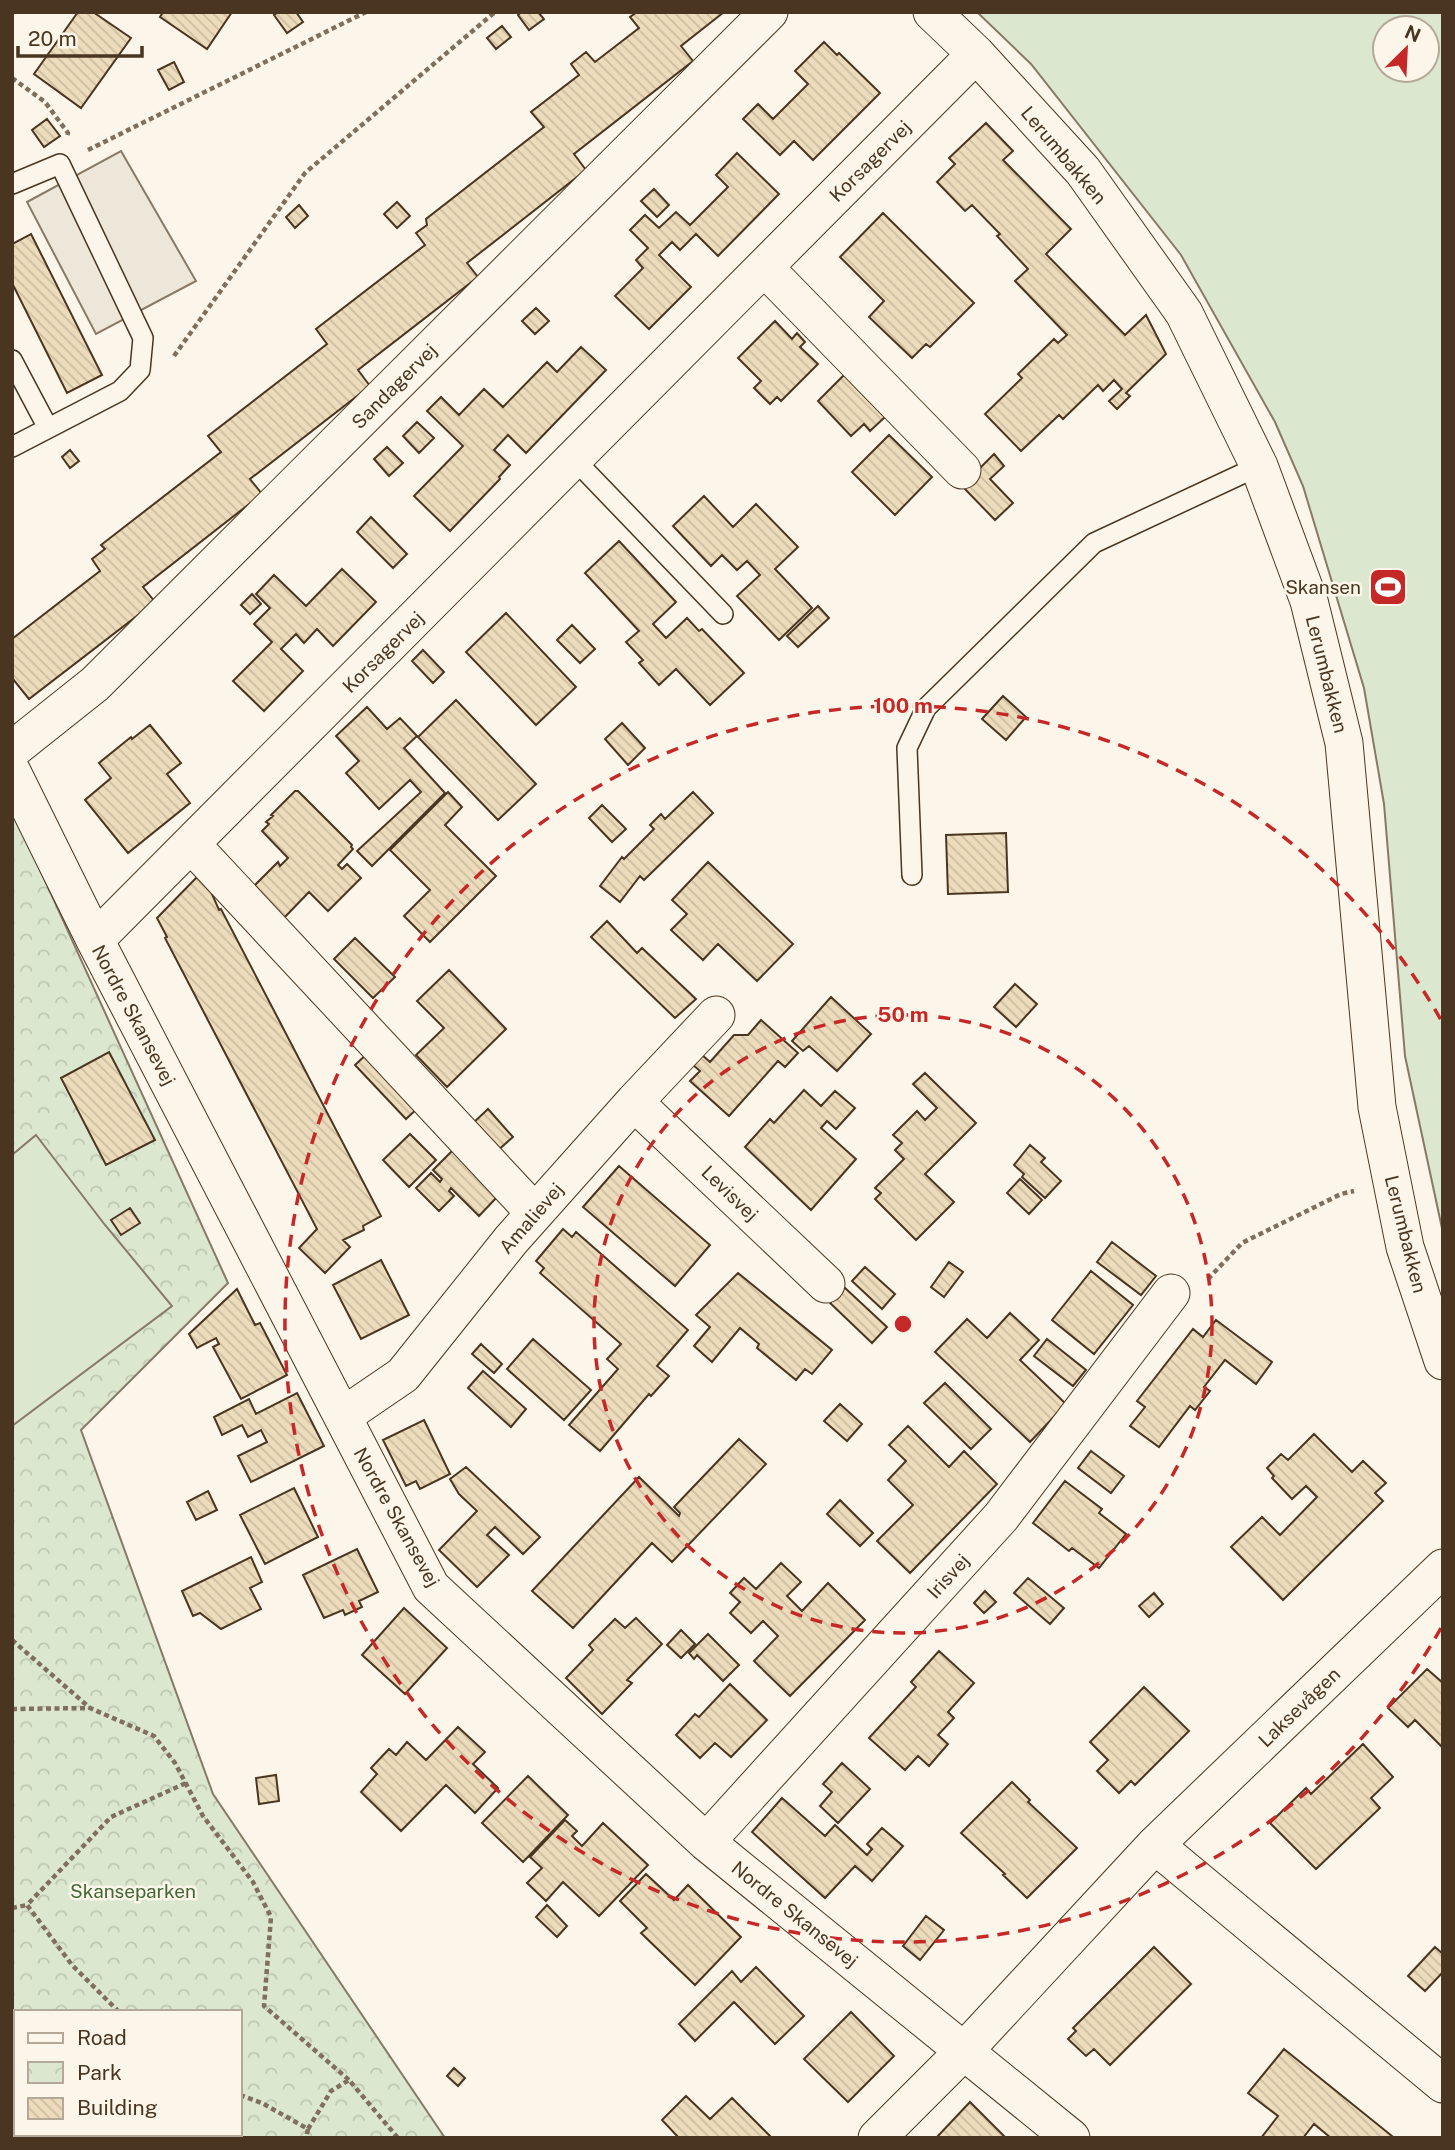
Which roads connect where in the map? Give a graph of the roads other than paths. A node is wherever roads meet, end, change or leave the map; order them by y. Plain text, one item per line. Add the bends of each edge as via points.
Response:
1 (769, 12) edge
2 (932, 12) edge
3 (976, 54) junction
4 (12, 184) edge
5 (765, 268) junction
6 (12, 360) edge
7 (48, 428) junction
8 (12, 447) edge
9 (575, 460) junction
10 (1259, 466) junction
11 (962, 470) dead end
12 (723, 614) dead end
13 (12, 750) edge
14 (12, 772) edge
15 (191, 844) junction
16 (912, 875) dead end
17 (95, 940) junction
18 (716, 1015) dead end
19 (634, 1102) junction
20 (535, 1213) junction
21 (826, 1284) dead end
22 (1171, 1293) road end
23 (1443, 1361) edge
24 (343, 1416) junction
25 (1443, 1568) edge
26 (706, 1842) junction
27 (1155, 1845) junction
28 (964, 2051) junction
29 (1443, 2084) edge
30 (877, 2138) edge
31 (1071, 2138) edge

1 - 13 street, Sandagervej via 95,684
2 - 3 street, Lerumbakken
3 - 5 street, Korsagervej
3 - 10 street, Lerumbakken via 1083,171 1184,313
4 - 7 lane via 60,164 143,338 140,370 120,391
5 - 9 street, Korsagervej
5 - 11 street
6 - 7 lane
7 - 8 lane
9 - 12 lane
9 - 15 street, Korsagervej
10 - 16 lane via 1094,543 926,708 907,748
10 - 23 street, Lerumbakken via 1309,601 1344,743 1377,1107 1405,1247
14 - 17 street, Nordre Skansevej
15 - 17 street, Korsagervej
15 - 20 street
17 - 24 street, Nordre Skansevej
18 - 19 street, Amalievej
19 - 20 street, Amalievej
19 - 21 street, Levisvej
20 - 24 street, Amalievej via 403,1375
22 - 26 street, Irisvej via 1001,1517
24 - 26 street, Nordre Skansevej via 431,1587
25 - 27 street, Laksevågen
26 - 28 street, Nordre Skansevej
27 - 28 street, Laksevågen
27 - 29 street
28 - 30 street, Laksevågen
28 - 31 street, Nordre Skansevej

